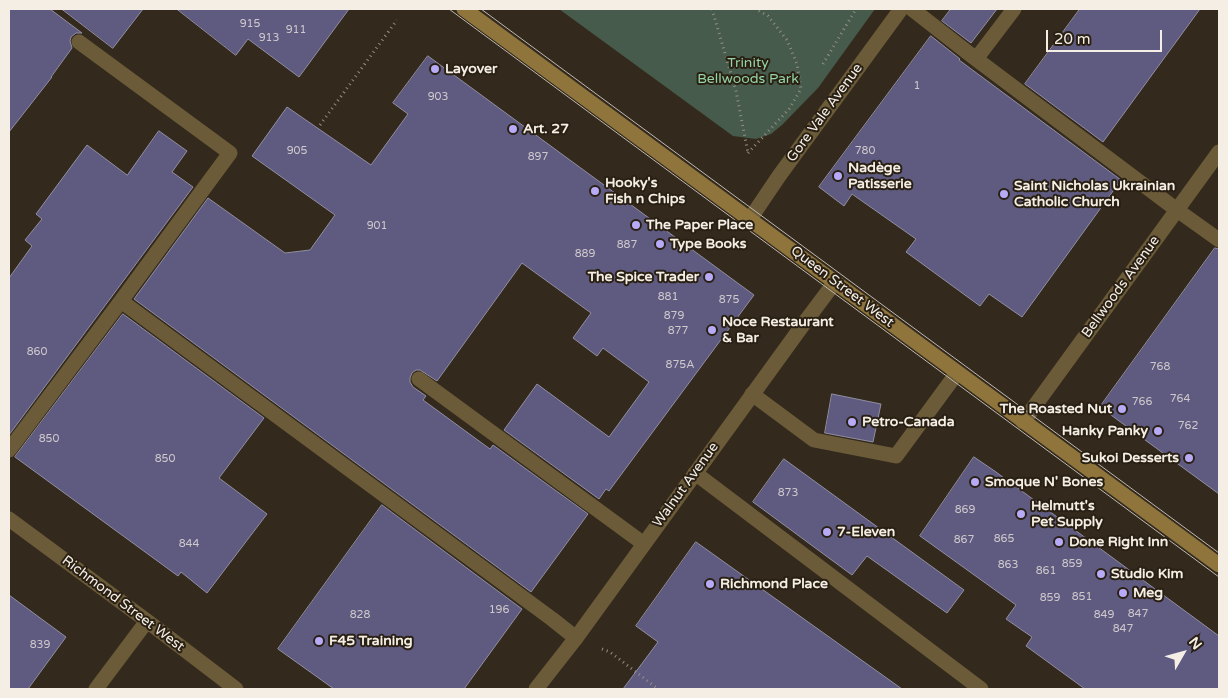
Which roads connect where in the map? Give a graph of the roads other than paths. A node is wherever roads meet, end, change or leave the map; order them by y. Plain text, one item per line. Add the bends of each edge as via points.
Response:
1 (464, 9) edge
2 (901, 9) edge
3 (912, 9) edge
4 (1014, 9) edge
5 (80, 42) dead end
6 (976, 59) junction
7 (1219, 152) edge
8 (1177, 210) junction
9 (750, 219) junction
10 (1219, 240) edge
11 (835, 282) junction
12 (121, 301) junction
13 (957, 373) junction
14 (419, 379) dead end
15 (752, 394) junction
16 (1023, 422) junction
17 (9, 450) edge
18 (695, 473) junction
19 (9, 519) edge
20 (644, 544) junction
21 (1219, 565) edge
22 (147, 621) junction
23 (576, 638) junction
24 (96, 689) edge
25 (236, 689) edge
26 (536, 689) edge
27 (981, 689) edge

1 - 9 main road, Queen Street West
2 - 9 street, Gore Vale Avenue
3 - 6 street
4 - 6 street
5 - 12 street via 230,153
6 - 8 street
7 - 8 street, Bellwoods Avenue
8 - 10 street
8 - 16 street, Bellwoods Avenue
9 - 11 main road, Queen Street West
11 - 13 main road, Queen Street West
11 - 15 street, Walnut Avenue
12 - 17 street
12 - 23 street
13 - 15 street via 896,456 814,440
13 - 16 main road, Queen Street West
14 - 20 street
15 - 18 street, Walnut Avenue
16 - 21 main road, Queen Street West
18 - 20 street, Walnut Avenue
18 - 27 street
19 - 22 street, Richmond Street West
20 - 23 street, Walnut Avenue
22 - 24 street
22 - 25 street, Richmond Street West
23 - 26 street, Walnut Avenue

